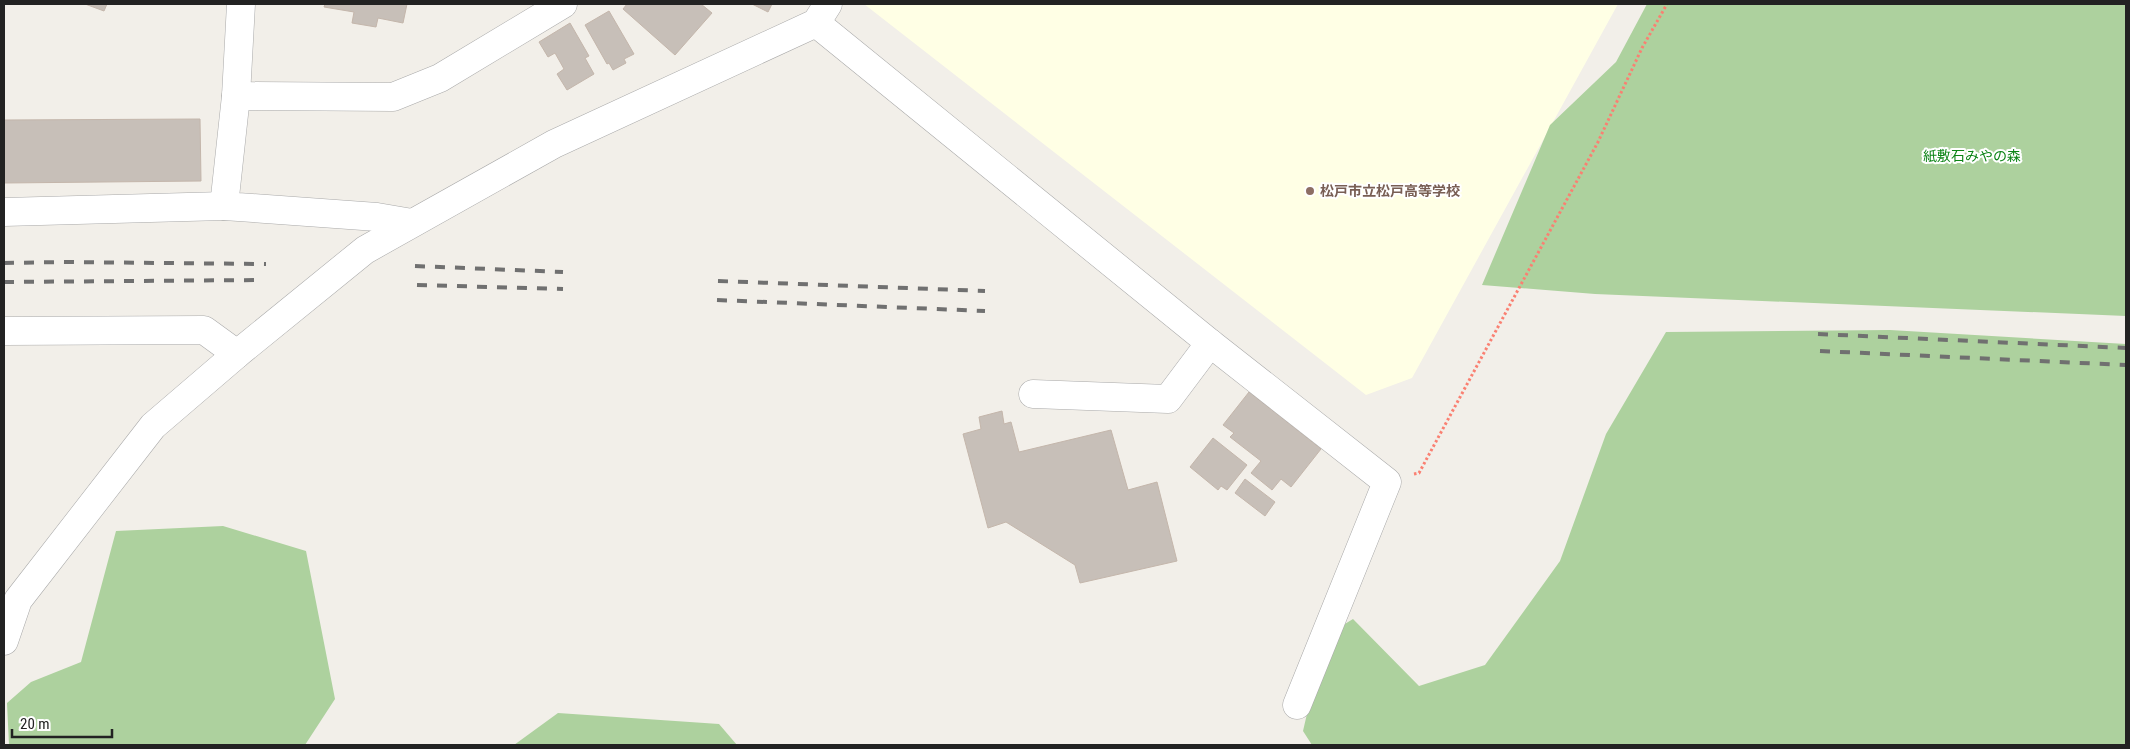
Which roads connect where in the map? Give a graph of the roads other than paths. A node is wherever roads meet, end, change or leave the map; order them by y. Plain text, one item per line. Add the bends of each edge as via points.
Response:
1 (242, 4) edge
2 (563, 4) edge
3 (822, 14) edge
4 (236, 96) junction
5 (224, 206) junction
6 (4, 212) edge
7 (412, 223) junction
8 (4, 330) edge
9 (1210, 343) junction
10 (237, 354) junction
11 (1033, 394) dead end
12 (11, 596) edge
13 (4, 641) edge
14 (1297, 705) dead end

1 - 4 street
2 - 4 street via 440,78 393,97
3 - 7 street via 554,144
3 - 9 street
4 - 5 street
5 - 6 street
5 - 7 street via 377,217
7 - 10 street via 365,250
8 - 10 street via 204,330
9 - 11 street via 1168,399
9 - 14 street via 1387,482
10 - 12 street via 153,426
12 - 13 street

